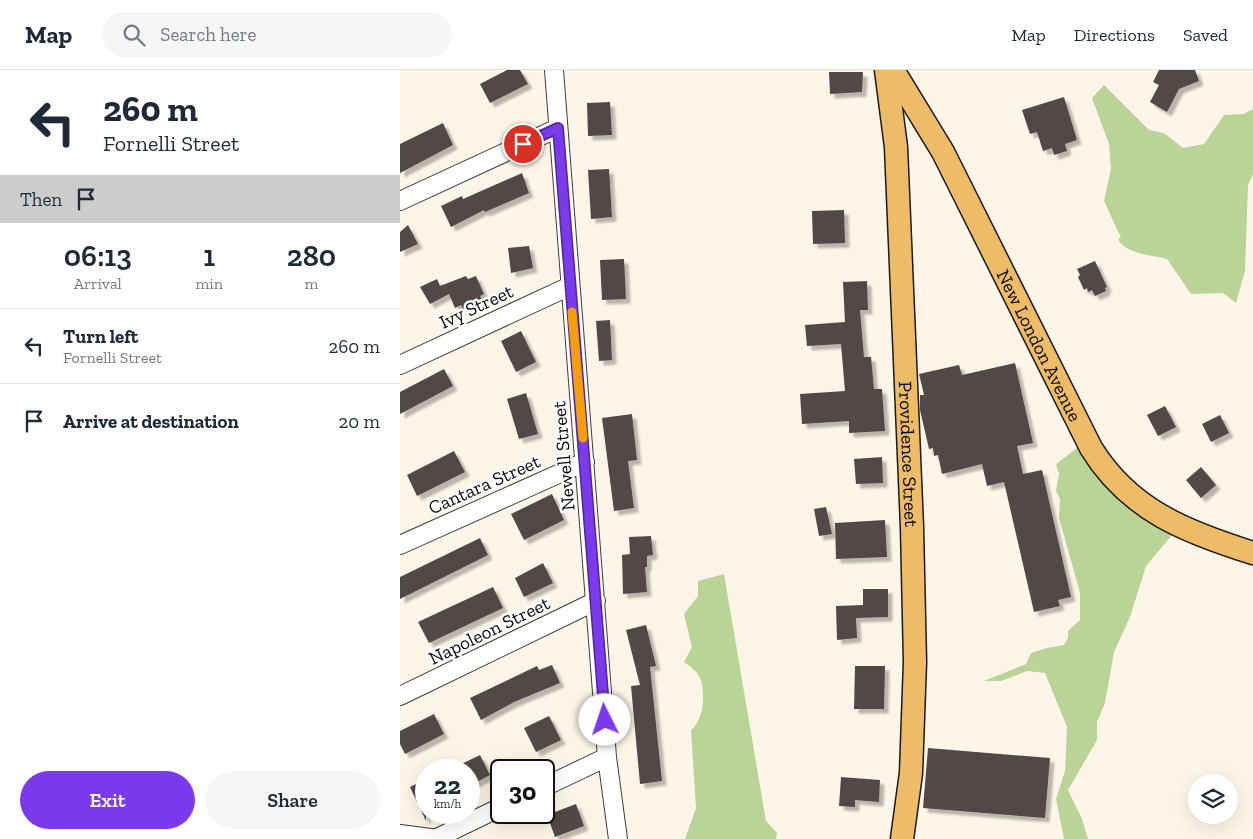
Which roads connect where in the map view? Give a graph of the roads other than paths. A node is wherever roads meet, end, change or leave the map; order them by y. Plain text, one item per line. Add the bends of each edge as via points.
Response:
1 (554, 70) edge
2 (886, 70) edge
3 (892, 70) edge
4 (558, 128) junction
5 (400, 201) edge
6 (570, 286) junction
7 (400, 365) edge
8 (585, 462) junction
9 (400, 545) edge
10 (1253, 553) edge
11 (596, 601) junction
12 (400, 696) edge
13 (607, 757) junction
14 (555, 782) edge
15 (490, 812) edge
16 (400, 834) edge
17 (437, 838) edge
18 (618, 839) edge
19 (902, 839) edge

1 - 4 street, Newell Street
2 - 19 main road, Providence Street via 896,147 912,546 913,700 910,773
3 - 10 main road, New London Avenue via 943,152 1105,471 1122,489 1171,522 1210,540
4 - 5 street
4 - 6 street, Newell Street
6 - 7 street, Ivy Street
6 - 8 street, Newell Street
8 - 9 street, Cantara Street
8 - 11 street, Newell Street
11 - 12 street, Napoleon Street
11 - 13 street, Newell Street
13 - 14 street
13 - 18 street, Newell Street
15 - 17 street
16 - 17 street

